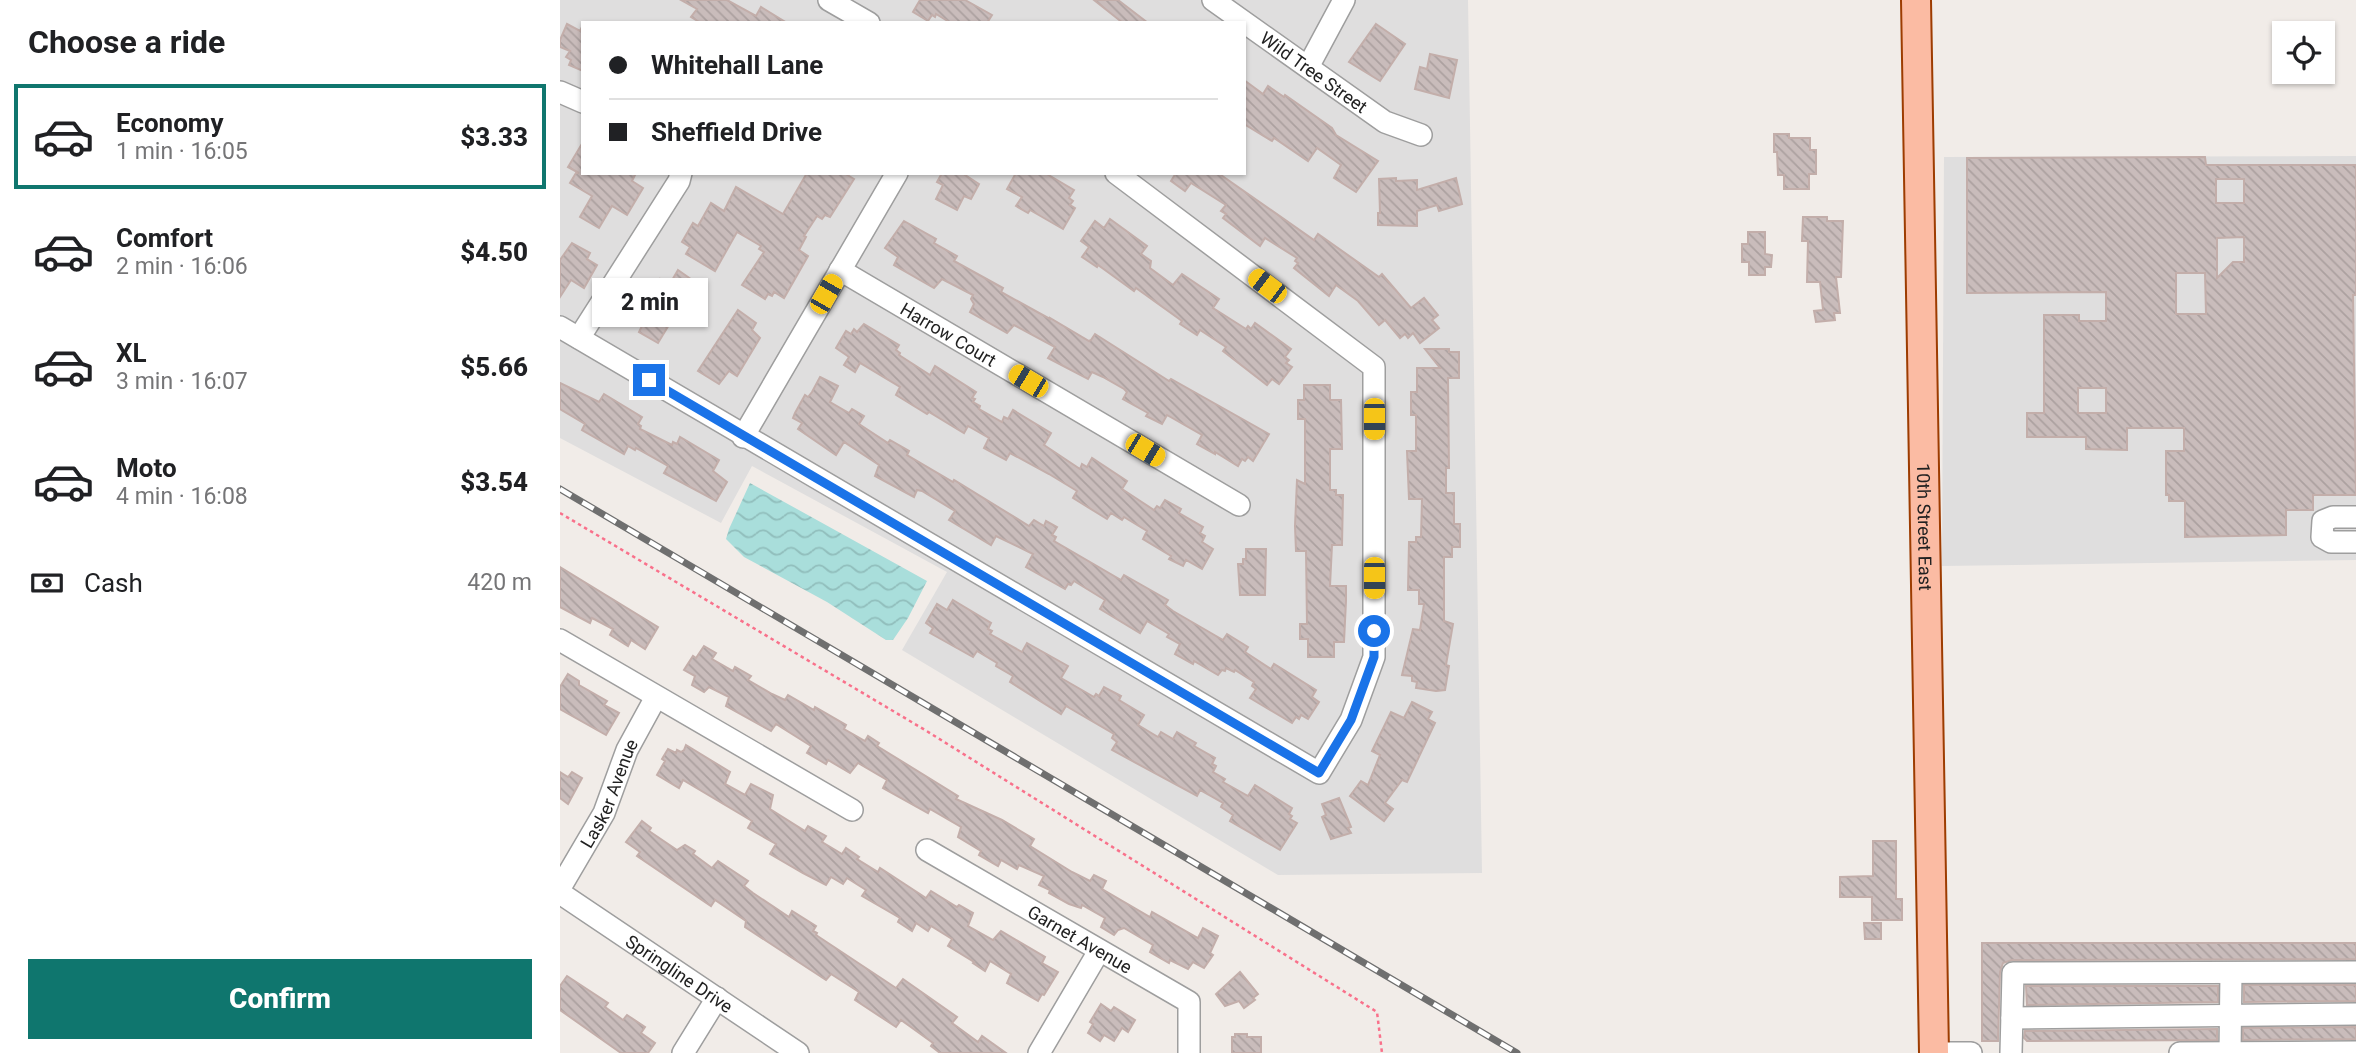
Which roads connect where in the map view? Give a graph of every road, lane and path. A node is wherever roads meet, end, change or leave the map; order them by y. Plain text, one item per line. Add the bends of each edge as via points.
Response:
1 (829, 0) edge
2 (1213, 0) edge
3 (1344, 0) edge
4 (1916, 0) edge
5 (866, 21) edge
6 (1242, 21) edge
7 (1246, 24) edge
8 (1307, 67) junction
9 (560, 92) edge
10 (581, 101) edge
11 (1421, 135) dead end
12 (680, 175) edge
13 (896, 175) edge
14 (1119, 175) edge
15 (840, 270) junction
16 (560, 327) edge
17 (579, 338) junction
18 (743, 437) junction
19 (1239, 505) dead end
20 (560, 513) edge
21 (2356, 517) edge
22 (2356, 542) edge
23 (560, 640) edge
24 (656, 697) junction
25 (852, 810) dead end
26 (927, 850) dead end
27 (560, 891) edge
28 (1099, 951) junction
29 (2356, 972) edge
30 (2231, 973) junction
31 (717, 998) junction
32 (2356, 1014) edge
33 (2231, 1016) junction
34 (2012, 1018) junction
35 (2356, 1052) edge
36 (683, 1053) edge
37 (798, 1053) edge
38 (1039, 1053) edge
39 (1189, 1053) edge
40 (1382, 1053) edge
41 (1934, 1053) edge
42 (1971, 1053) edge
43 (2011, 1053) edge
44 (2180, 1053) edge
45 (2230, 1053) edge

1 - 5 street
2 - 6 street, Wild Tree Street
3 - 8 street
4 - 41 main road, 10th Street East
7 - 8 street, Wild Tree Street
8 - 11 street, Wild Tree Street via 1385,122
9 - 10 street
12 - 17 street
13 - 15 street
14 - 18 street via 1374,367 1374,657 1351,720 1319,773
15 - 18 street
15 - 19 street, Harrow Court
16 - 17 street
17 - 18 street
20 - 40 path via 925,730 1377,1012
21 - 22 street via 2323,521 2322,537 2330,542
23 - 24 street
24 - 25 street
24 - 27 street, Lasker Avenue via 627,750 604,813
26 - 28 street, Garnet Avenue
27 - 31 street, Springline Drive
28 - 38 street
28 - 39 street, Garnet Avenue via 1189,1002
29 - 30 street
30 - 33 street
30 - 34 street via 2013,973
31 - 36 street
31 - 37 street, Springline Drive
32 - 33 street
33 - 34 street
33 - 45 street
34 - 43 street
35 - 45 street
41 - 42 street
44 - 45 street

